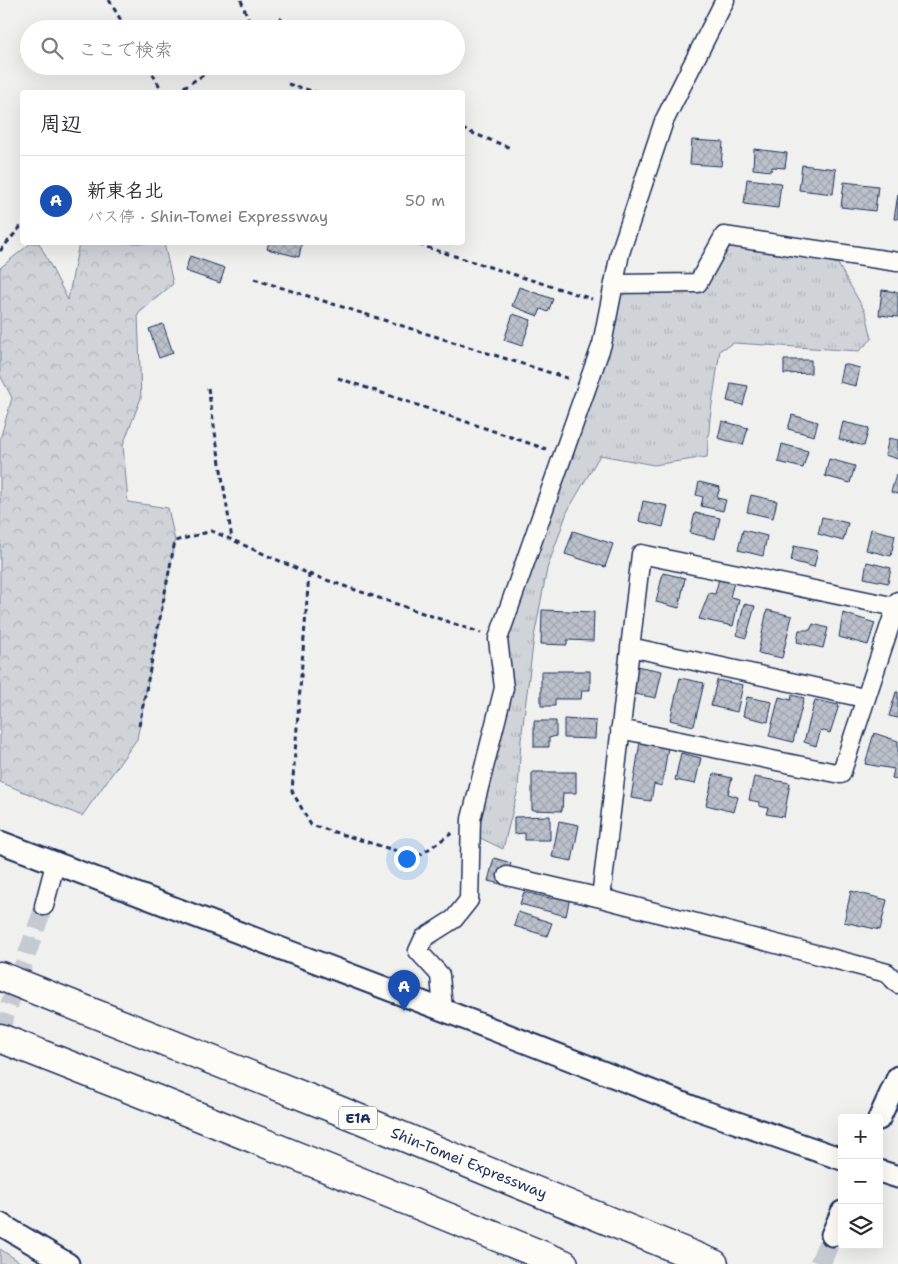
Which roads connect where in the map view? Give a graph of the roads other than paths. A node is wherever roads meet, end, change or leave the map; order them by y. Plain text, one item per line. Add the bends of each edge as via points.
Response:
1 (726, 0) edge
2 (898, 262) edge
3 (614, 284) junction
4 (897, 604) edge
5 (630, 647) junction
6 (864, 698) junction
7 (620, 729) junction
8 (0, 842) edge
9 (55, 864) junction
10 (506, 876) dead end
11 (601, 898) junction
12 (44, 906) tunnel mouth
13 (0, 976) edge
14 (898, 984) edge
15 (443, 1010) junction
16 (0, 1038) edge
17 (898, 1078) edge
18 (881, 1114) edge
19 (838, 1158) edge
20 (883, 1172) edge
21 (898, 1177) edge
22 (838, 1221) edge
23 (0, 1224) edge
24 (832, 1235) tunnel mouth
25 (68, 1264) edge
26 (564, 1264) edge
27 (714, 1264) edge

1 - 3 street via 664,121 620,253
2 - 3 street via 724,236 698,282
3 - 15 street via 602,344 498,639 504,688 470,819 468,900 454,919 424,938 418,951 440,974
4 - 5 street via 640,554
4 - 6 street
5 - 6 street
5 - 7 street
6 - 7 street via 840,774
7 - 11 street
8 - 9 street
9 - 12 street
9 - 15 street
10 - 11 street
11 - 14 street via 887,974
13 - 27 highway, Shin-Tomei Expressway / E1A
15 - 19 street via 700,1110
16 - 26 highway
17 - 18 street
20 - 21 street
22 - 24 street
23 - 25 street

